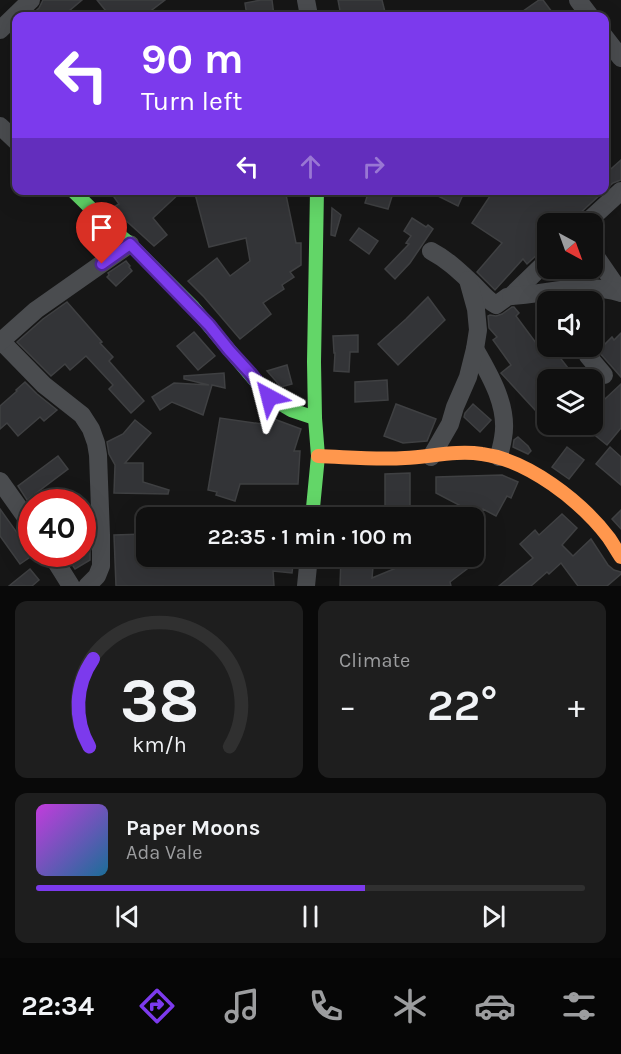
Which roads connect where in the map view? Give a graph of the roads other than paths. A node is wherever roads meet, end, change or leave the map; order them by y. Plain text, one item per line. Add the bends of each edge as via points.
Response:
1 (31, 0) edge
2 (19, 12) edge
3 (12, 18) edge
4 (0, 30) edge
5 (609, 42) edge
6 (621, 58) edge
7 (0, 126) edge
8 (12, 137) edge
9 (621, 191) edge
10 (82, 195) edge
11 (317, 195) edge
12 (597, 213) edge
13 (130, 244) junction
14 (431, 251) dead end
15 (603, 267) edge
16 (537, 271) edge
17 (582, 279) edge
18 (468, 280) junction
19 (584, 288) junction
20 (586, 291) edge
21 (621, 293) edge
22 (511, 296) junction
23 (1, 341) edge
24 (475, 349) junction
25 (589, 357) edge
26 (604, 375) dead end
27 (315, 418) junction
28 (318, 456) junction
29 (431, 457) junction
30 (499, 457) junction
31 (2, 488) edge
32 (313, 507) edge
33 (18, 508) edge
34 (621, 557) edge
35 (59, 567) edge
36 (308, 567) edge
37 (71, 586) edge
38 (87, 586) edge
39 (306, 586) edge

1 - 2 street
3 - 4 street
5 - 6 street
7 - 8 street
9 - 12 street
10 - 13 street
11 - 27 street
13 - 23 street via 36,310
13 - 27 street via 209,325 269,397 291,411
14 - 18 street
15 - 21 street
16 - 22 street
17 - 19 street
18 - 22 street via 496,305
18 - 24 street via 476,309
19 - 20 street
19 - 21 street
19 - 22 street
23 - 38 street via 44,385 82,415 96,443 101,566
24 - 29 street via 450,424
24 - 30 street via 501,404 504,437
25 - 26 street
27 - 28 street
28 - 29 street
28 - 32 street
29 - 30 street via 466,453
30 - 34 street via 526,469 573,501 609,537
31 - 33 street
35 - 37 street
36 - 39 street

